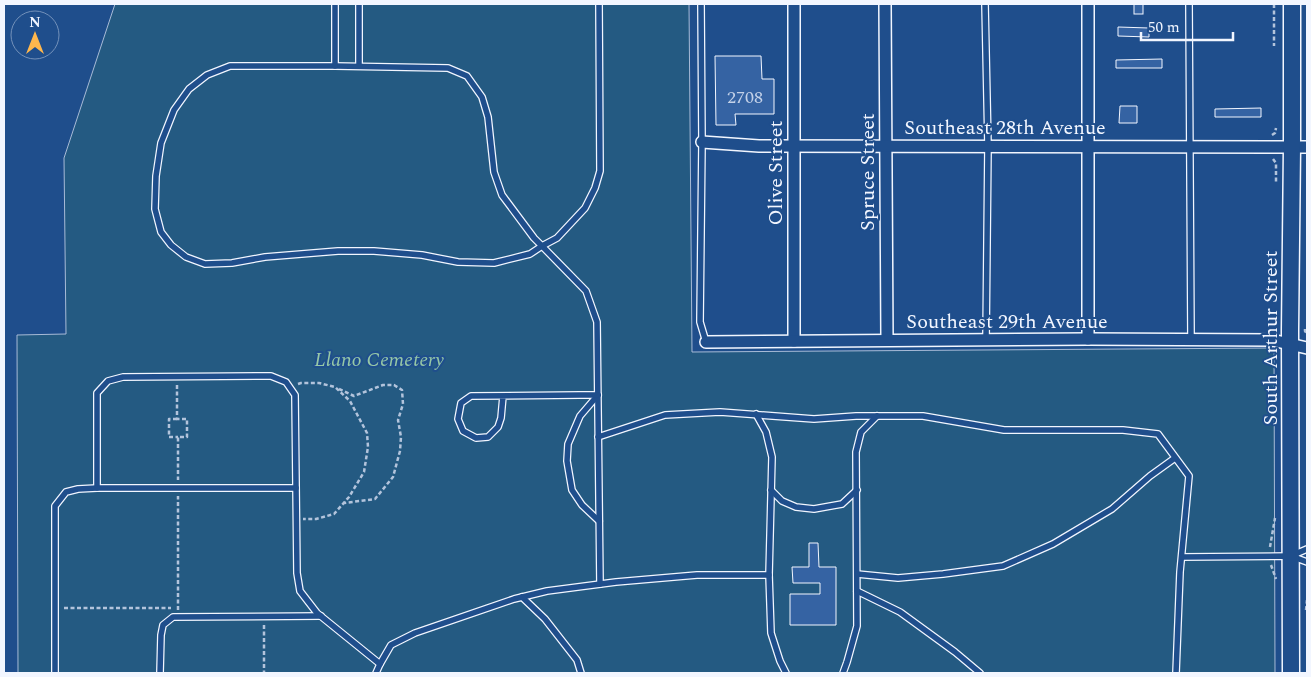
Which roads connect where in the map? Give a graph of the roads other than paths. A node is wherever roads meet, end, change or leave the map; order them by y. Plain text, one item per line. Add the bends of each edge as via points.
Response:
1 (335, 4) edge
2 (359, 4) edge
3 (599, 4) edge
4 (701, 4) edge
5 (794, 4) edge
6 (885, 4) edge
7 (986, 4) edge
8 (1088, 4) edge
9 (1189, 4) edge
10 (1292, 4) edge
11 (335, 66) junction
12 (359, 66) junction
13 (702, 142) junction
14 (794, 146) junction
15 (885, 146) junction
16 (988, 146) junction
17 (1088, 146) junction
18 (1190, 147) junction
19 (1300, 147) edge
20 (542, 246) junction
21 (1088, 339) junction
22 (1191, 339) junction
23 (887, 340) junction
24 (986, 340) junction
25 (794, 341) junction
26 (706, 342) joint
27 (1290, 344) junction
28 (1307, 348) edge
29 (598, 395) junction
30 (503, 396) junction
31 (756, 414) junction
32 (877, 416) junction
33 (598, 437) junction
34 (1175, 458) junction
35 (98, 488) junction
36 (296, 488) junction
37 (771, 490) junction
38 (856, 490) junction
39 (599, 521) junction
40 (1307, 548) edge
41 (1182, 556) junction
42 (1291, 556) junction
43 (1307, 562) edge
44 (857, 574) junction
45 (769, 575) junction
46 (600, 584) junction
47 (857, 591) junction
48 (522, 598) junction
49 (321, 616) junction
50 (380, 664) junction
51 (55, 673) edge
52 (160, 673) edge
53 (376, 673) edge
54 (582, 673) edge
55 (786, 673) edge
56 (843, 673) edge
57 (980, 673) edge
58 (1176, 673) edge
59 (1291, 673) edge

1 - 11 lane
2 - 12 lane
3 - 20 lane via 600,172 585,208 557,238
4 - 13 lane
5 - 14 street, Olive Street
6 - 15 street, Spruce Street
7 - 16 lane
8 - 17 street
9 - 18 lane
10 - 19 main road, South Arthur Street
11 - 12 lane
11 - 20 lane via 230,66 207,75 189,89 174,110 161,143 156,176 155,209 161,232 171,245 205,264 338,251 374,251 458,262 494,263 530,254
12 - 20 lane via 448,68 467,76 482,97 488,117 494,172 502,196
13 - 14 street, Southeast 28th Avenue
13 - 26 lane via 700,322
14 - 15 street, Southeast 28th Avenue
14 - 25 street, Olive Street
15 - 16 street, Southeast 28th Avenue
15 - 23 street, Spruce Street
16 - 17 street, Southeast 28th Avenue
16 - 24 lane
17 - 18 street, Southeast 28th Avenue
17 - 21 street
18 - 19 street, Southeast 28th Avenue
18 - 22 lane
19 - 27 main road, South Arthur Street
20 - 29 lane via 586,291 597,322
21 - 22 street, Southeast 29th Avenue
21 - 24 street, Southeast 29th Avenue
22 - 27 street, Southeast 29th Avenue via 1272,340
23 - 24 street, Southeast 29th Avenue
23 - 25 street, Southeast 29th Avenue
25 - 26 street, Southeast 29th Avenue
27 - 28 street, Southeast 29th Avenue
27 - 42 main road, South Arthur Street
29 - 30 lane
29 - 33 lane
29 - 39 lane via 580,416 568,444 567,461 572,490
30 - 30 lane via 471,396 461,403 458,419 463,431 476,438 488,437 498,428
31 - 32 lane via 814,419
31 - 33 lane via 665,414
31 - 37 lane via 766,432 772,457
32 - 34 lane via 923,416 1004,430 1123,430 1158,434
32 - 38 lane via 861,432 856,452
33 - 39 lane
34 - 41 lane via 1189,476
34 - 44 lane via 1112,509 1053,544 1003,566 898,578
35 - 36 lane
35 - 36 lane via 97,393 108,381 123,377 271,376 286,382 295,395
35 - 51 lane via 66,492 55,506
36 - 49 lane via 300,591
37 - 38 lane via 782,501 814,509 842,504
37 - 45 lane
38 - 44 lane
39 - 46 lane
40 - 42 lane
41 - 42 lane
41 - 58 lane
42 - 43 lane
42 - 59 main road, South Arthur Street
44 - 47 lane
45 - 46 lane via 697,575
45 - 55 lane via 771,633
46 - 48 lane
47 - 56 lane via 857,626
47 - 57 lane via 900,612
48 - 50 lane via 415,633 391,645
48 - 54 lane via 545,619 577,660
49 - 50 lane
49 - 52 lane via 173,616 163,625
50 - 53 lane

